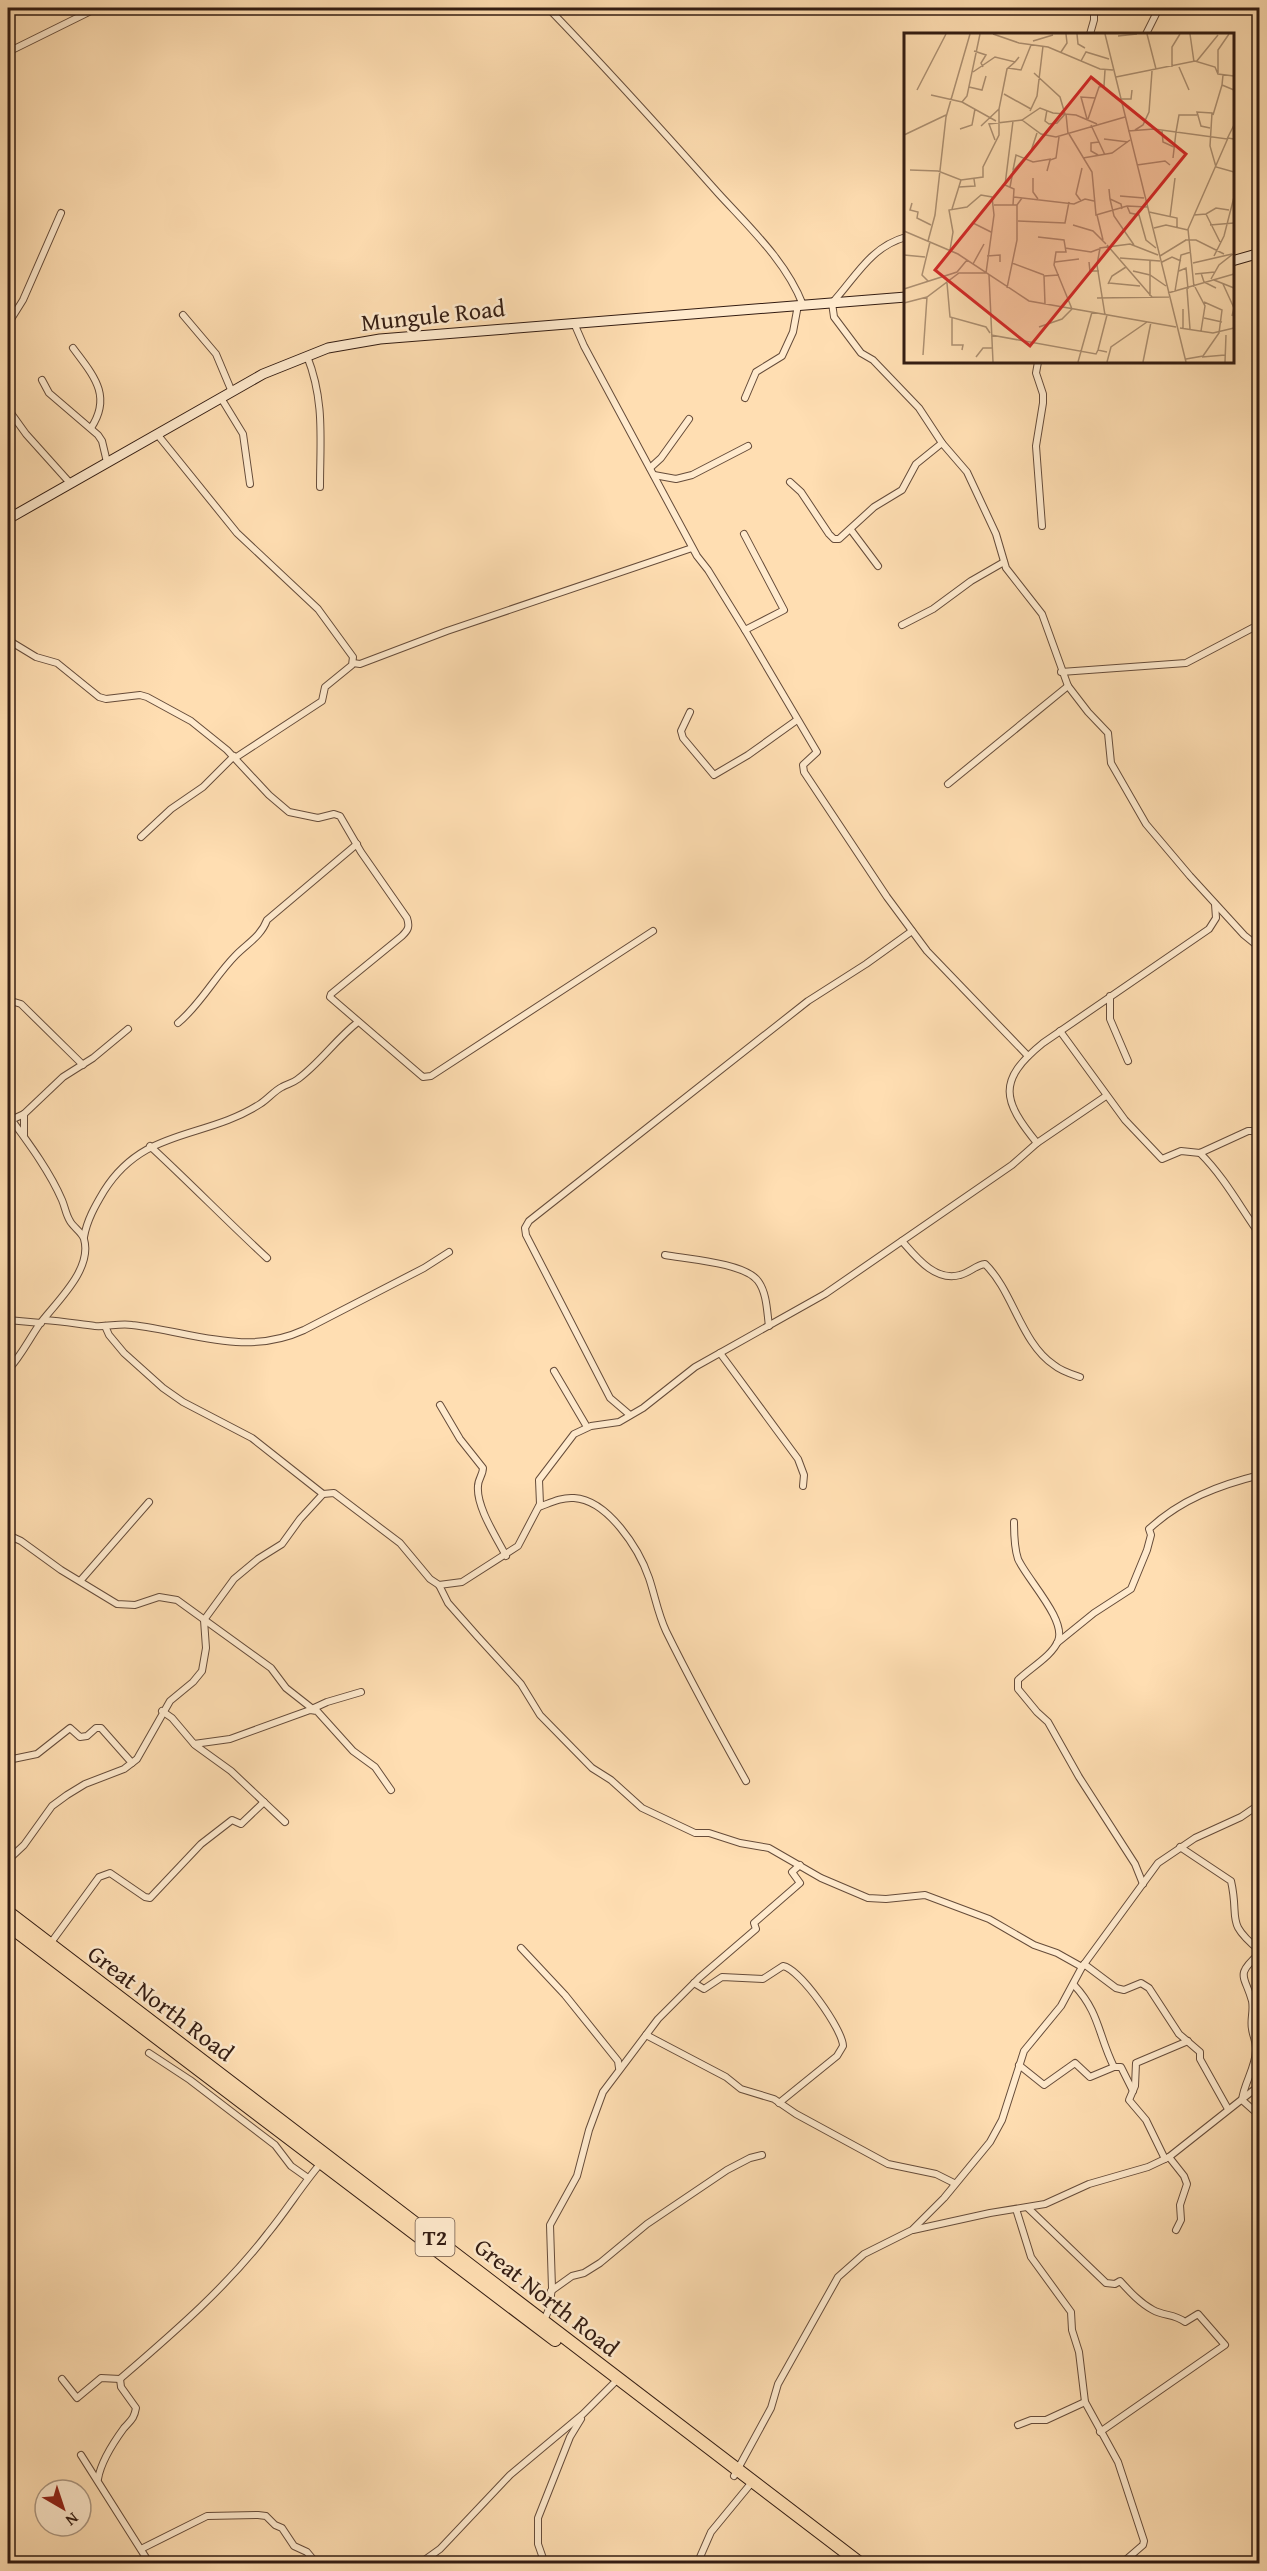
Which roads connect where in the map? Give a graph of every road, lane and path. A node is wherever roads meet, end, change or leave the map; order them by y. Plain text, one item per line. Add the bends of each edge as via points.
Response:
1 (97, 8) edge
2 (548, 8) edge
3 (1094, 8) edge
4 (1159, 8) edge
5 (1090, 33) edge
6 (1146, 33) edge
7 (8, 51) edge
8 (61, 213) dead end
9 (904, 238) edge
10 (1260, 253) edge
11 (1234, 261) edge
12 (904, 297) edge
13 (832, 303) junction
14 (801, 305) junction
15 (183, 315) dead end
16 (574, 322) junction
17 (8, 324) edge
18 (73, 348) dead end
19 (307, 356) junction
20 (1038, 363) edge
21 (42, 380) dead end
22 (232, 392) junction
23 (221, 398) junction
24 (745, 398) dead end
25 (8, 409) edge
26 (689, 419) dead end
27 (91, 428) junction
28 (157, 434) junction
29 (942, 443) junction
30 (748, 446) dead end
31 (107, 462) junction
32 (650, 468) junction
33 (654, 475) junction
34 (790, 482) dead end
35 (70, 483) junction
36 (250, 484) dead end
37 (320, 487) dead end
38 (8, 519) edge
39 (1042, 526) dead end
40 (851, 530) junction
41 (744, 534) dead end
42 (692, 548) junction
43 (1004, 562) junction
44 (878, 566) dead end
45 (1260, 624) edge
46 (902, 625) dead end
47 (745, 630) junction
48 (8, 640) edge
49 (353, 663) junction
50 (1061, 672) junction
51 (1068, 686) junction
52 (690, 712) dead end
53 (797, 720) junction
54 (234, 757) junction
55 (948, 784) dead end
56 (141, 837) dead end
57 (357, 844) junction
58 (1215, 903) junction
59 (653, 931) dead end
60 (912, 931) junction
61 (1260, 948) edge
62 (1110, 996) junction
63 (8, 1004) edge
64 (358, 1022) junction
65 (178, 1023) dead end
66 (128, 1029) dead end
67 (1060, 1031) junction
68 (1028, 1056) junction
69 (1128, 1061) dead end
70 (83, 1065) junction
71 (1106, 1096) junction
72 (24, 1114) junction
73 (9, 1118) edge
74 (24, 1135) junction
75 (1260, 1135) edge
76 (1037, 1143) junction
77 (150, 1146) junction
78 (1200, 1153) junction
79 (1260, 1235) edge
80 (84, 1237) junction
81 (902, 1241) junction
82 (449, 1252) dead end
83 (665, 1255) dead end
84 (267, 1258) dead end
85 (8, 1320) edge
86 (42, 1322) junction
87 (105, 1326) junction
88 (769, 1326) junction
89 (720, 1353) junction
90 (8, 1370) edge
91 (554, 1371) dead end
92 (1080, 1377) dead end
93 (440, 1405) dead end
94 (630, 1416) junction
95 (587, 1427) junction
96 (1260, 1475) edge
97 (803, 1486) dead end
98 (322, 1494) junction
99 (149, 1502) dead end
100 (539, 1507) junction
101 (1014, 1522) dead end
102 (8, 1535) edge
103 (506, 1556) junction
104 (81, 1580) junction
105 (439, 1586) junction
106 (204, 1620) junction
107 (1057, 1643) junction
108 (361, 1692) dead end
109 (314, 1709) junction
110 (162, 1711) junction
111 (194, 1744) junction
112 (8, 1760) edge
113 (132, 1763) junction
114 (746, 1781) dead end
115 (392, 1790) dead end
116 (264, 1802) junction
117 (1260, 1804) edge
118 (285, 1822) dead end
119 (1180, 1847) junction
120 (8, 1860) edge
121 (800, 1865) junction
122 (1143, 1884) junction
123 (8, 1912) edge
124 (8, 1925) edge
125 (50, 1944) junction
126 (522, 1948) dead end
127 (1260, 1952) edge
128 (1083, 1966) junction
129 (694, 1983) junction
130 (1074, 1985) junction
131 (646, 2036) junction
132 (1188, 2041) junction
133 (149, 2053) dead end
134 (1019, 2065) junction
135 (1114, 2067) junction
136 (619, 2068) junction
137 (1260, 2085) edge
138 (1133, 2091) junction
139 (1242, 2100) junction
140 (779, 2103) junction
141 (1228, 2109) junction
142 (1260, 2116) edge
143 (762, 2155) dead end
144 (1167, 2158) junction
145 (324, 2159) junction
146 (308, 2178) junction
147 (954, 2184) junction
148 (1028, 2208) junction
149 (1016, 2210) junction
150 (912, 2230) junction
151 (1176, 2230) dead end
152 (551, 2291) junction
153 (542, 2325) junction
154 (62, 2379) dead end
155 (120, 2379) junction
156 (616, 2381) junction
157 (1085, 2402) junction
158 (583, 2414) junction
159 (1018, 2426) dead end
160 (1100, 2432) junction
161 (81, 2455) dead end
162 (736, 2473) junction
163 (98, 2479) junction
164 (750, 2483) junction
165 (141, 2549) junction
166 (150, 2564) edge
167 (317, 2564) edge
168 (419, 2564) edge
169 (545, 2564) edge
170 (697, 2564) edge
171 (850, 2564) edge
172 (861, 2564) edge
173 (1121, 2564) edge

1 - 7 street
2 - 14 street via 780,262
3 - 5 street
4 - 6 street
8 - 17 street via 23,300
9 - 13 street via 875,251
10 - 11 street
12 - 13 street, Mungule Road
13 - 14 street, Mungule Road
13 - 29 street via 834,317 861,353 873,360 919,408
14 - 16 street, Mungule Road
14 - 24 street via 782,356 756,372
15 - 22 street via 216,354
16 - 19 street, Mungule Road via 380,339 344,344
16 - 32 street
18 - 27 street via 94,376 100,394 99,416
19 - 22 street, Mungule Road
19 - 37 street via 320,399
20 - 39 street via 1036,374 1043,394 1036,446
21 - 27 street via 49,393
22 - 23 street, Mungule Road
23 - 28 street, Mungule Road
23 - 36 street via 243,434
25 - 35 street
26 - 32 street
27 - 31 street via 102,441
28 - 31 street, Mungule Road
28 - 49 street via 245,542 325,616 353,657
29 - 40 street via 916,464 902,490 874,507
29 - 43 street via 967,472 978,493
30 - 33 street via 692,475 676,479
31 - 35 street, Mungule Road
32 - 33 street
33 - 42 street
34 - 40 street via 834,539
35 - 38 street, Mungule Road
40 - 44 street
41 - 47 street via 784,610
42 - 47 street
42 - 49 street via 360,664
43 - 46 street
43 - 50 street via 1042,614
45 - 50 street via 1186,663
47 - 53 street
48 - 54 street via 36,657 57,663 99,697 147,697 191,722
49 - 54 street via 325,687 322,702
50 - 51 street
51 - 55 street
51 - 58 street via 1108,733 1111,763 1146,824
52 - 53 street via 681,731 683,738 714,775
53 - 60 street via 817,752 803,765 804,772
54 - 56 street
54 - 57 street via 289,812 318,818 340,816
57 - 64 street via 409,925 408,931 331,994
57 - 65 street via 267,920 260,934 236,955
58 - 61 street
58 - 62 street via 1216,918 1209,929
59 - 64 street via 427,1078
60 - 68 street via 945,972
60 - 94 street via 798,1008 529,1221 526,1235 571,1323 610,1398
62 - 67 street
62 - 69 street via 1110,1019
63 - 70 street via 21,1004
64 - 77 street via 297,1081 280,1088 252,1109
66 - 70 street
67 - 68 street
67 - 71 street
68 - 76 street via 1008,1092 1016,1116
70 - 72 street via 63,1077
71 - 76 street
71 - 78 street via 1162,1159 1181,1151
72 - 73 street
72 - 74 street
73 - 74 street
74 - 80 street via 62,1199 69,1221
75 - 78 street via 1248,1131
76 - 81 street via 1012,1165
77 - 80 street via 131,1159 107,1185 86,1225
77 - 84 street
78 - 79 street via 1215,1167
80 - 86 street via 80,1270
81 - 88 street via 825,1294
81 - 92 street via 928,1269 944,1274 960,1275 985,1264 1038,1350 1053,1365
82 - 87 street via 287,1338 242,1344 130,1324
83 - 88 street via 750,1273 762,1288
85 - 86 street
86 - 87 street
86 - 90 street
87 - 98 street via 124,1353 164,1389 252,1438
88 - 89 street
89 - 94 street
89 - 97 street via 798,1459
91 - 95 street
93 - 103 street via 483,1468 478,1486 480,1497 487,1521
94 - 95 street via 619,1422
95 - 100 street via 569,1439 539,1479
96 - 107 street via 1234,1480 1165,1515 1149,1529 1150,1541 1131,1589
98 - 105 street via 334,1493 393,1536
98 - 106 street via 282,1544 234,1579
99 - 104 street
100 - 103 street via 518,1546
100 - 114 street via 561,1499 581,1499 603,1511 623,1532 649,1577 661,1621
101 - 107 street via 1017,1555 1058,1626
102 - 104 street
103 - 105 street via 462,1582
104 - 106 street via 117,1604 170,1598
105 - 121 street via 448,1603 521,1684 540,1715 592,1768 642,1808 695,1833 762,1845
106 - 109 street via 271,1668 286,1688
106 - 110 street via 206,1648 201,1671
107 - 122 street via 1018,1680 1018,1689 1048,1722 1135,1864
108 - 109 street
109 - 111 street via 230,1739
109 - 115 street via 353,1751 375,1767
110 - 111 street
110 - 113 street via 146,1747
111 - 116 street
112 - 113 street via 37,1754 70,1728 80,1737 101,1728
113 - 120 street via 85,1784 52,1806
116 - 118 street
116 - 125 street via 241,1824 232,1820 201,1844 150,1898 110,1873 99,1877
117 - 119 street
119 - 122 street via 1158,1863
119 - 127 street via 1231,1881 1234,1924 1241,1936
121 - 128 street via 868,1898 925,1895 990,1919 1034,1945
121 - 129 street via 792,1872 800,1883 754,1923 756,1929
122 - 128 street
123 - 125 highway, Great North Road / T2
124 - 145 highway, Great North Road / T2
125 - 145 highway, Great North Road / T2
126 - 136 street via 565,1995 618,2061
127 - 139 street via 1248,1964 1243,1978 1253,2006 1252,2030 1257,2047
128 - 130 street
128 - 132 street via 1116,1988 1145,1985
129 - 131 street
129 - 140 street via 704,1989 727,1976 763,1979 783,1966 812,1991 843,2046 829,2064
130 - 134 street via 1062,2006 1030,2043
130 - 135 street via 1092,2008
131 - 136 street
131 - 140 street via 726,2077 741,2089
132 - 138 street via 1136,2063
132 - 141 street via 1200,2052 1200,2059
133 - 146 street via 275,2145 291,2166
134 - 135 street via 1044,2085 1075,2063 1090,2077
134 - 147 street via 1000,2127
135 - 138 street via 1122,2067
136 - 152 street via 600,2098 577,2176 552,2221
137 - 139 street
138 - 144 street via 1129,2100 1146,2120
139 - 141 street
139 - 142 street
140 - 147 street via 888,2164 936,2174
141 - 144 street
143 - 152 street via 727,2170 647,2224 600,2263
144 - 148 street
144 - 151 street via 1187,2184
145 - 146 street
145 - 153 highway, Great North Road / T2
146 - 155 street via 239,2267
147 - 150 street
148 - 149 street
148 - 160 street via 1106,2283 1120,2280 1154,2310 1185,2322 1198,2314 1226,2345
149 - 150 street
149 - 157 street via 1032,2257 1071,2312
150 - 162 street via 864,2254 838,2277 778,2384 771,2408
152 - 153 street
153 - 156 highway, Great North Road / T2
154 - 155 street via 77,2398 101,2378
155 - 163 street via 136,2408 134,2418 106,2455
156 - 158 street
156 - 162 highway, Great North Road / T2
157 - 159 street via 1046,2420
157 - 160 street
158 - 168 street via 510,2475 440,2548
158 - 169 street via 538,2518 538,2544
160 - 173 street via 1120,2468 1144,2542
161 - 163 street
162 - 164 highway, Great North Road / T2
163 - 165 street
164 - 170 street via 711,2532
164 - 171 highway, Great North Road / T2
164 - 172 highway, Great North Road / T2
165 - 166 street
165 - 167 street via 207,2516 258,2515 282,2528 294,2546 307,2552

